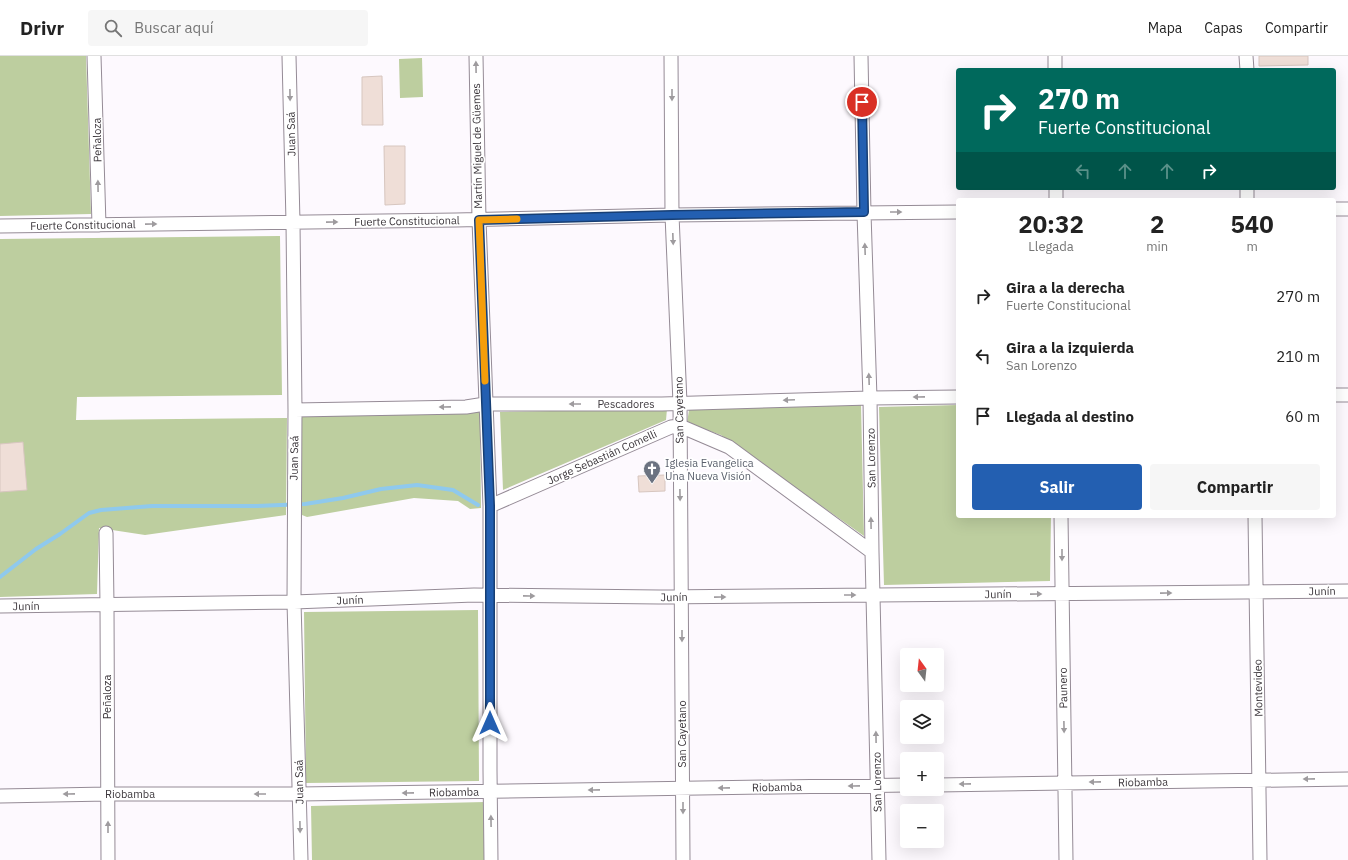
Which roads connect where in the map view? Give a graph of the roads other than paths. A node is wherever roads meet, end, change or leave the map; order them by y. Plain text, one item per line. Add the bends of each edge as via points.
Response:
1 (94, 56) edge
2 (289, 56) edge
3 (476, 56) edge
4 (672, 56) edge
5 (861, 56) edge
6 (1055, 56) edge
7 (1246, 56) edge
8 (1055, 68) edge
9 (1246, 68) edge
10 (1336, 209) edge
11 (1348, 209) edge
12 (864, 212) junction
13 (956, 212) edge
14 (672, 215) junction
15 (479, 220) junction
16 (294, 222) junction
17 (99, 225) junction
18 (0, 226) edge
19 (1336, 395) edge
20 (1348, 395) edge
21 (956, 397) edge
22 (870, 398) junction
23 (680, 403) junction
24 (485, 404) junction
25 (295, 410) junction
26 (680, 426) junction
27 (490, 506) junction
28 (1061, 518) edge
29 (1255, 518) edge
30 (106, 533) dead end
31 (872, 552) junction
32 (1348, 591) edge
33 (1256, 592) junction
34 (1062, 594) junction
35 (872, 595) junction
36 (490, 596) junction
37 (681, 597) junction
38 (294, 602) junction
39 (107, 605) junction
40 (0, 606) edge
41 (1348, 779) edge
42 (1259, 780) junction
43 (1064, 783) junction
44 (900, 785) edge
45 (944, 785) edge
46 (877, 786) junction
47 (683, 788) junction
48 (490, 791) junction
49 (108, 794) junction
50 (299, 794) junction
51 (0, 796) edge
52 (108, 860) edge
53 (300, 860) edge
54 (491, 860) edge
55 (683, 860) edge
56 (879, 860) edge
57 (1066, 860) edge
58 (1260, 860) edge

17 -> 1 street, Peñaloza
2 -> 16 street, Juan Saá
15 -> 3 street, Martín Miguel de Güemes
4 -> 14 street, San Cayetano
5 - 12 street, San Lorenzo
6 - 8 street
7 - 9 street
10 - 11 street
12 -> 13 street, Fuerte Constitucional
12 - 14 street, Fuerte Constitucional
22 -> 12 street, San Lorenzo
14 - 15 street, Fuerte Constitucional
14 -> 23 street, San Cayetano
16 -> 15 street, Fuerte Constitucional
15 - 24 street, Martín Miguel de Güemes
17 -> 16 street, Fuerte Constitucional
16 - 25 street, Juan Saá
17 - 18 street, Fuerte Constitucional
19 - 20 street
21 -> 22 street, Pescadores
22 -> 23 street, Pescadores
31 -> 22 street, San Lorenzo
23 -> 24 street, Pescadores
23 - 26 street, San Cayetano
24 -> 25 street, Pescadores via 466,407
24 - 27 street, Martín Miguel de Güemes
25 - 38 street, Juan Saá
26 - 27 street, Jorge Sebastián Comelli via 671,427
26 - 31 street via 729,447
26 -> 37 street, San Cayetano
27 - 36 street, Martín Miguel de Güemes
28 -> 34 street, Paunero
29 - 33 street, Montevideo
30 - 39 street, Peñaloza
31 - 35 street, San Lorenzo
32 - 33 street, Junín
34 -> 33 street, Junín
33 - 42 street, Montevideo
35 -> 34 street, Junín
34 -> 43 street, Paunero
37 -> 35 street, Junín
46 -> 35 street, San Lorenzo
36 -> 37 street, Junín
36 - 38 street, Junín
36 - 48 street, Martín Miguel de Güemes
37 -> 47 street, San Cayetano
38 - 39 street, Junín
38 - 50 street, Juan Saá
39 - 40 street, Junín
39 - 49 street, Peñaloza
41 -> 42 street, Riobamba
42 -> 43 street, Riobamba
42 - 58 street, Montevideo
43 -> 45 street, Riobamba
43 - 57 street, Paunero
44 - 46 street, Riobamba
46 -> 47 street, Riobamba
46 - 56 street, San Lorenzo
47 -> 48 street, Riobamba
47 -> 55 street, San Cayetano
48 -> 50 street, Riobamba
54 -> 48 street, Martín Miguel de Güemes
50 -> 49 street, Riobamba
49 -> 51 street, Riobamba
52 -> 49 street, Peñaloza
50 -> 53 street, Juan Saá

